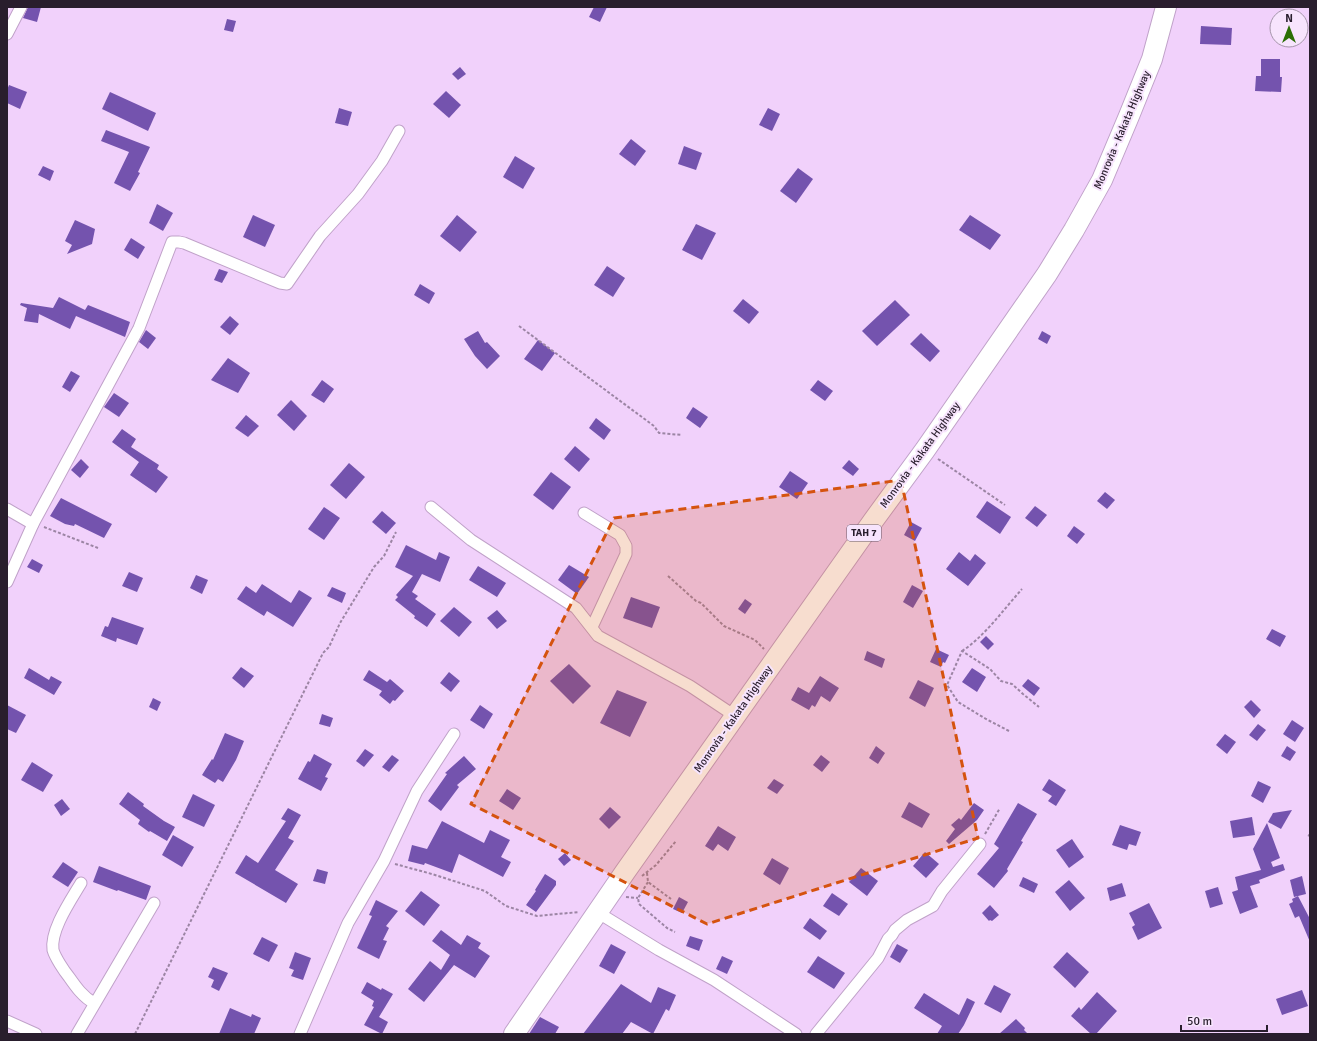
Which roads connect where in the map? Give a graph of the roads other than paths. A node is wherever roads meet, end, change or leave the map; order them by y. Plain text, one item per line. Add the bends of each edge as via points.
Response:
1 (21, 7) edge
2 (1166, 7) edge
3 (7, 34) edge
4 (399, 131) dead end
5 (431, 507) dead end
6 (7, 509) edge
7 (584, 513) dead end
8 (33, 524) junction
9 (7, 582) edge
10 (592, 627) junction
11 (735, 716) junction
12 (454, 734) dead end
13 (980, 844) road end
14 (81, 883) dead end
15 (154, 903) dead end
16 (597, 912) junction
17 (94, 1003) junction
18 (7, 1021) edge
19 (36, 1034) edge
20 (77, 1034) edge
21 (300, 1034) edge
22 (514, 1034) edge
23 (796, 1034) edge
24 (816, 1034) edge

1 - 3 street
2 - 11 highway, Monrovia - Kakata Highway / TAH 7 via 1152,59 1102,180 1074,230 1047,274 925,450
4 - 8 street via 382,161 358,194 320,236 287,284 184,243 172,242 138,328
5 - 10 street via 471,540 576,608
6 - 8 street
7 - 10 street via 620,535 626,546 626,554
8 - 9 street
10 - 11 street via 598,636 690,686
11 - 16 highway, Monrovia - Kakata Highway / TAH 7
12 - 21 street via 417,791 384,861 348,923
13 - 24 street via 933,906 907,920 895,930 878,958
14 - 17 street via 60,919 53,951 76,987
15 - 17 street
16 - 22 highway, Monrovia - Kakata Highway / TAH 7
16 - 23 street via 714,980
17 - 20 street
18 - 19 street

